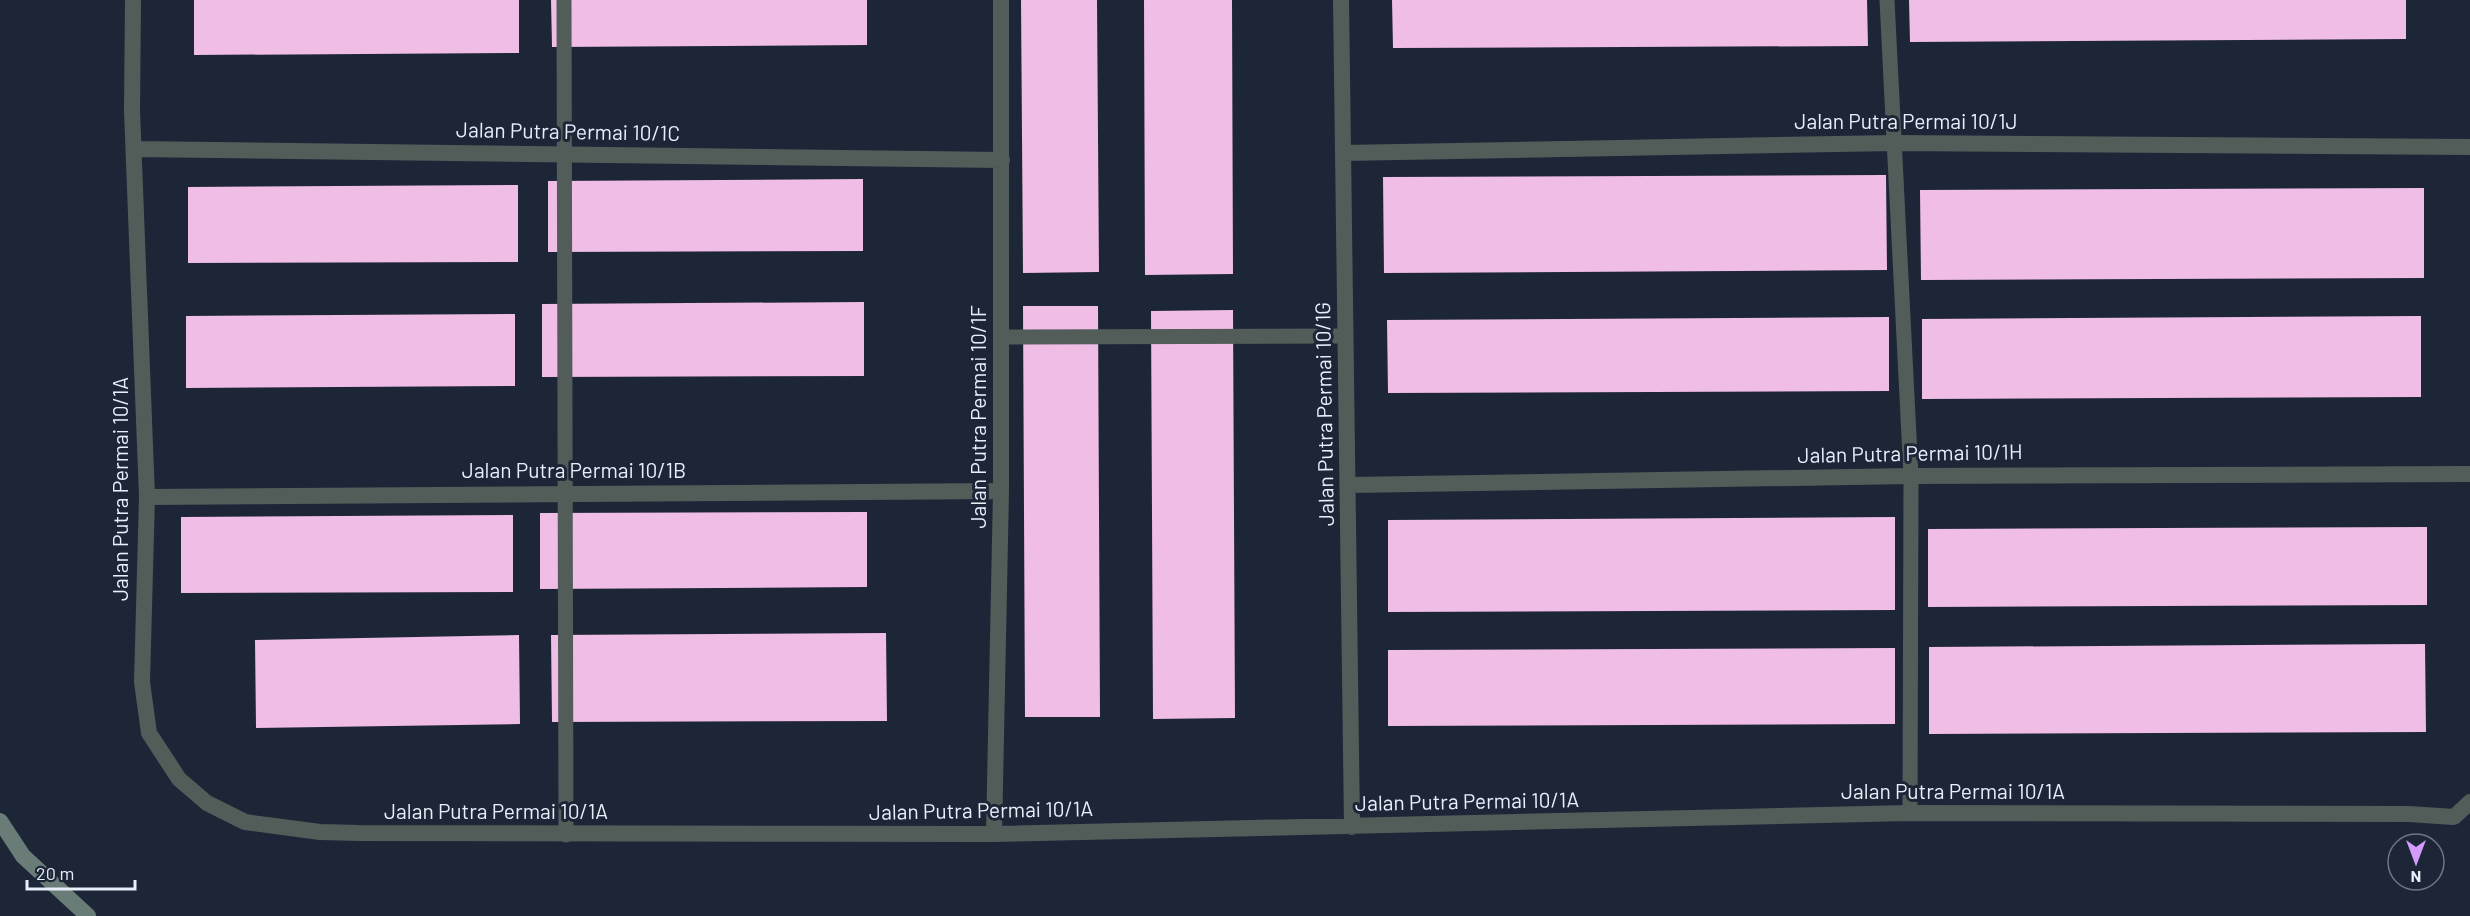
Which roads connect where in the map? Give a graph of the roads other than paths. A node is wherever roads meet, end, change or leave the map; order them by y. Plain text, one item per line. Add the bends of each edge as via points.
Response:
1 (133, 0) edge
2 (564, 0) edge
3 (1001, 0) edge
4 (1341, 0) edge
5 (1887, 0) edge
6 (1894, 143) junction
7 (2470, 147) edge
8 (135, 149) junction
9 (1343, 153) junction
10 (567, 154) junction
11 (1002, 160) junction
12 (1346, 336) junction
13 (1002, 337) junction
14 (2470, 474) edge
15 (1911, 476) junction
16 (1350, 485) junction
17 (1001, 491) junction
18 (565, 493) junction
19 (147, 497) junction
20 (2470, 802) edge
21 (1910, 813) junction
22 (0, 821) edge
23 (1352, 827) junction
24 (994, 834) junction
25 (566, 835) junction
26 (88, 916) edge

1 - 8 street, Jalan Putra Permai 10/1A
2 - 10 lane
3 - 11 street, Jalan Putra Permai 10/1F
4 - 9 street, Jalan Putra Permai 10/1G
5 - 6 lane
6 - 7 street, Jalan Putra Permai 10/1J
6 - 9 street, Jalan Putra Permai 10/1J
6 - 15 lane
8 - 10 street, Jalan Putra Permai 10/1C
8 - 19 street, Jalan Putra Permai 10/1A
9 - 12 street, Jalan Putra Permai 10/1G
10 - 11 street, Jalan Putra Permai 10/1C
10 - 18 lane
11 - 13 street, Jalan Putra Permai 10/1F
12 - 13 lane
12 - 16 street, Jalan Putra Permai 10/1G
13 - 17 street, Jalan Putra Permai 10/1F
14 - 15 street, Jalan Putra Permai 10/1H
15 - 16 street, Jalan Putra Permai 10/1H
15 - 21 lane
16 - 23 street, Jalan Putra Permai 10/1G
17 - 18 street, Jalan Putra Permai 10/1B
17 - 24 street, Jalan Putra Permai 10/1F
18 - 19 street, Jalan Putra Permai 10/1B
18 - 25 lane
19 - 25 street, Jalan Putra Permai 10/1A via 142,682 149,733 179,779 207,802 245,822 320,832
20 - 21 street, Jalan Putra Permai 10/1A via 2454,817
21 - 23 street, Jalan Putra Permai 10/1A
22 - 26 main road via 23,856
23 - 24 street, Jalan Putra Permai 10/1A
24 - 25 street, Jalan Putra Permai 10/1A

